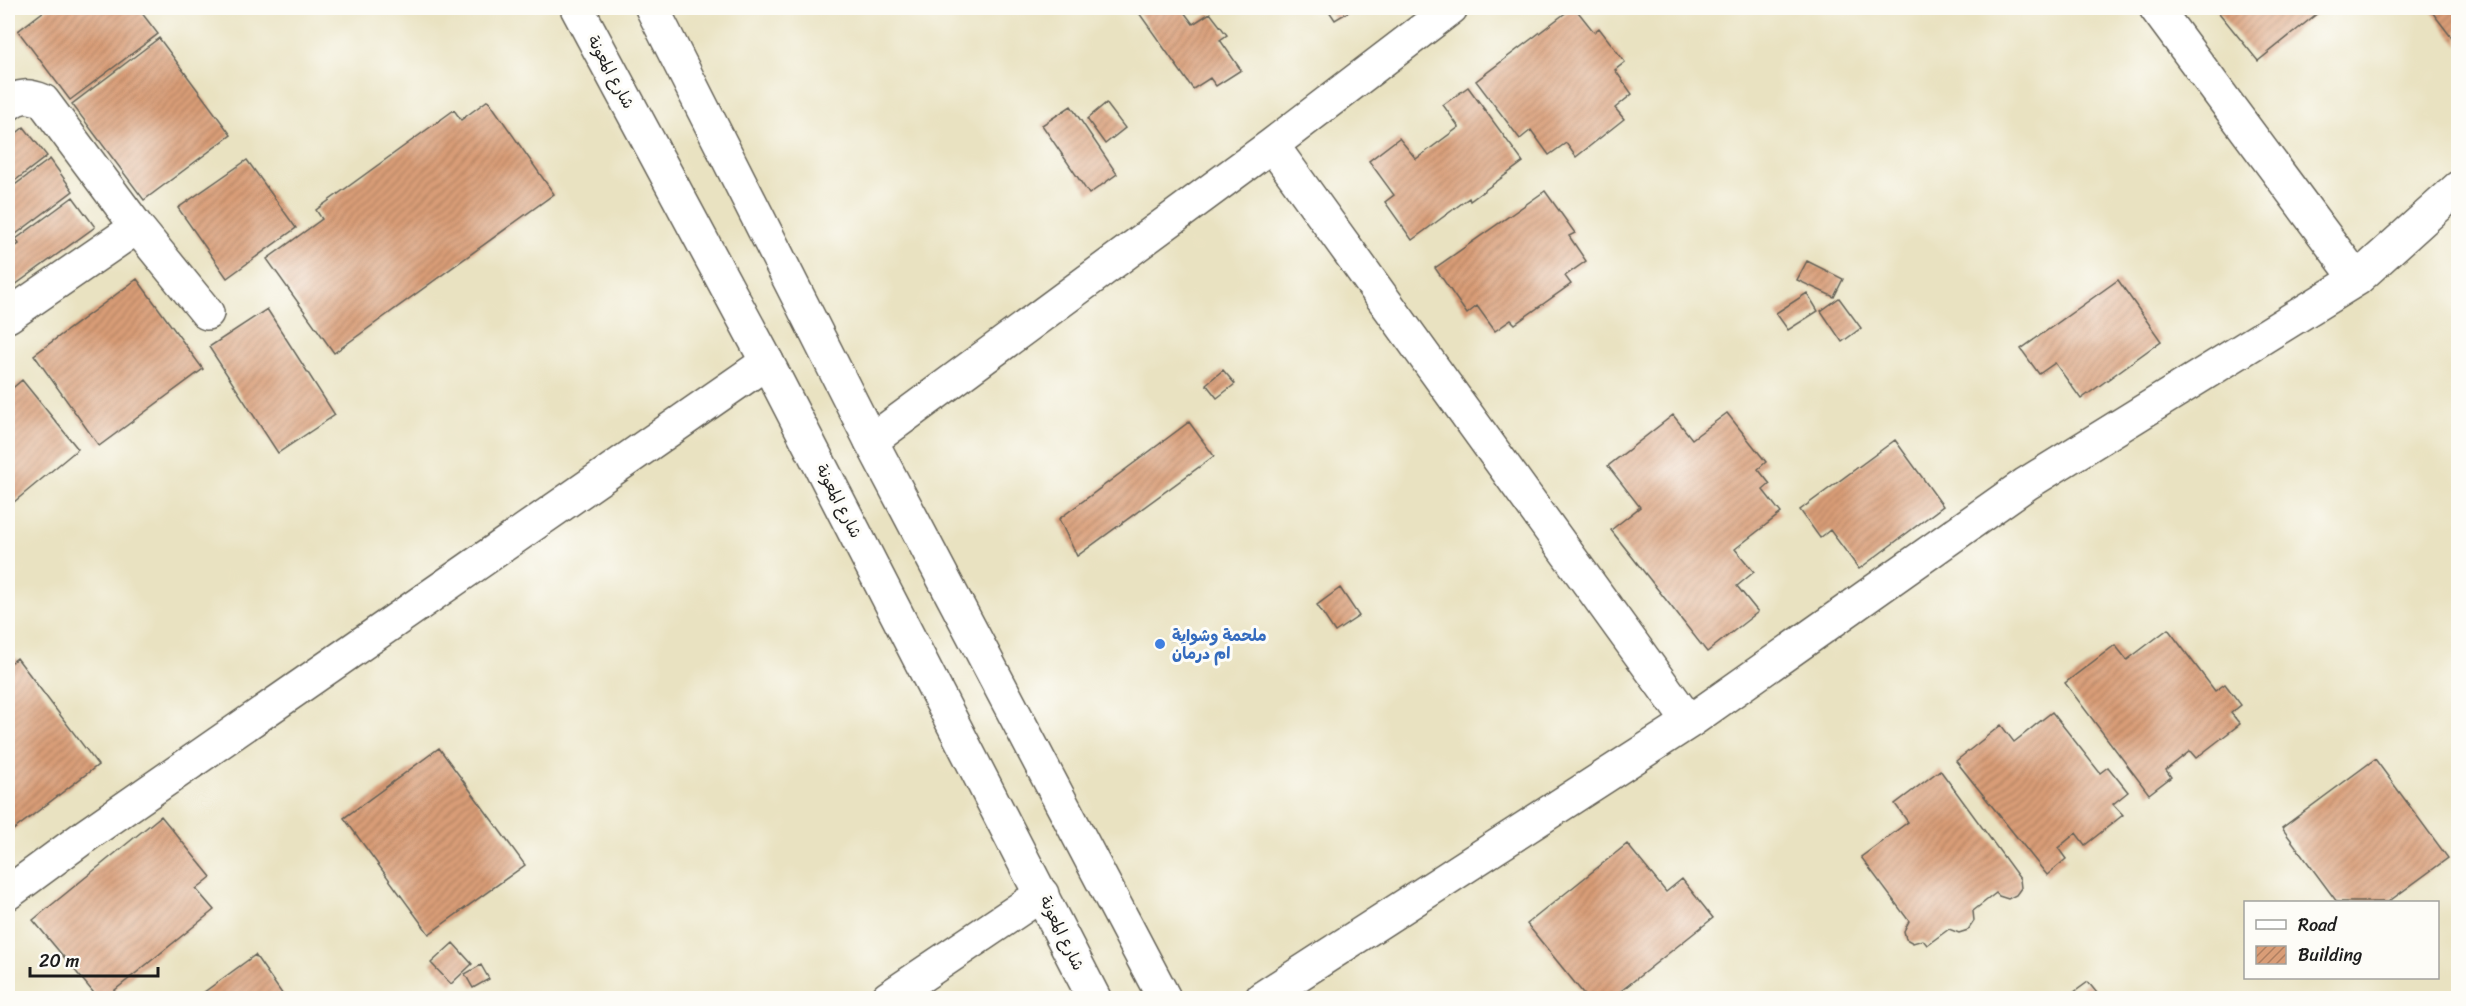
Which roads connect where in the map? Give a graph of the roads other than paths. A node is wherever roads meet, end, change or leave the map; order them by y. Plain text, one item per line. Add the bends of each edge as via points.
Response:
1 (577, 8) edge
2 (652, 8) edge
3 (1451, 8) edge
4 (2156, 8) edge
5 (8, 104) edge
6 (1272, 145) junction
7 (2458, 188) edge
8 (136, 227) junction
9 (2357, 279) junction
10 (207, 313) dead end
11 (8, 316) edge
12 (767, 362) junction
13 (871, 441) junction
14 (1689, 722) junction
15 (8, 893) edge
16 (1042, 894) junction
17 (888, 999) edge
18 (1094, 999) edge
19 (1164, 999) edge
20 (1262, 999) edge

1 - 12 main road, شارع المعونة
2 - 13 main road
3 - 6 main road
4 - 9 main road
5 - 8 main road via 17,97 43,101
6 - 13 main road
6 - 14 main road
7 - 9 main road
8 - 10 main road
8 - 11 main road
9 - 14 main road via 2026,484
12 - 15 main road
12 - 16 main road, شارع المعونة
13 - 19 main road
14 - 20 main road
16 - 17 main road
16 - 18 main road, شارع المعونة

